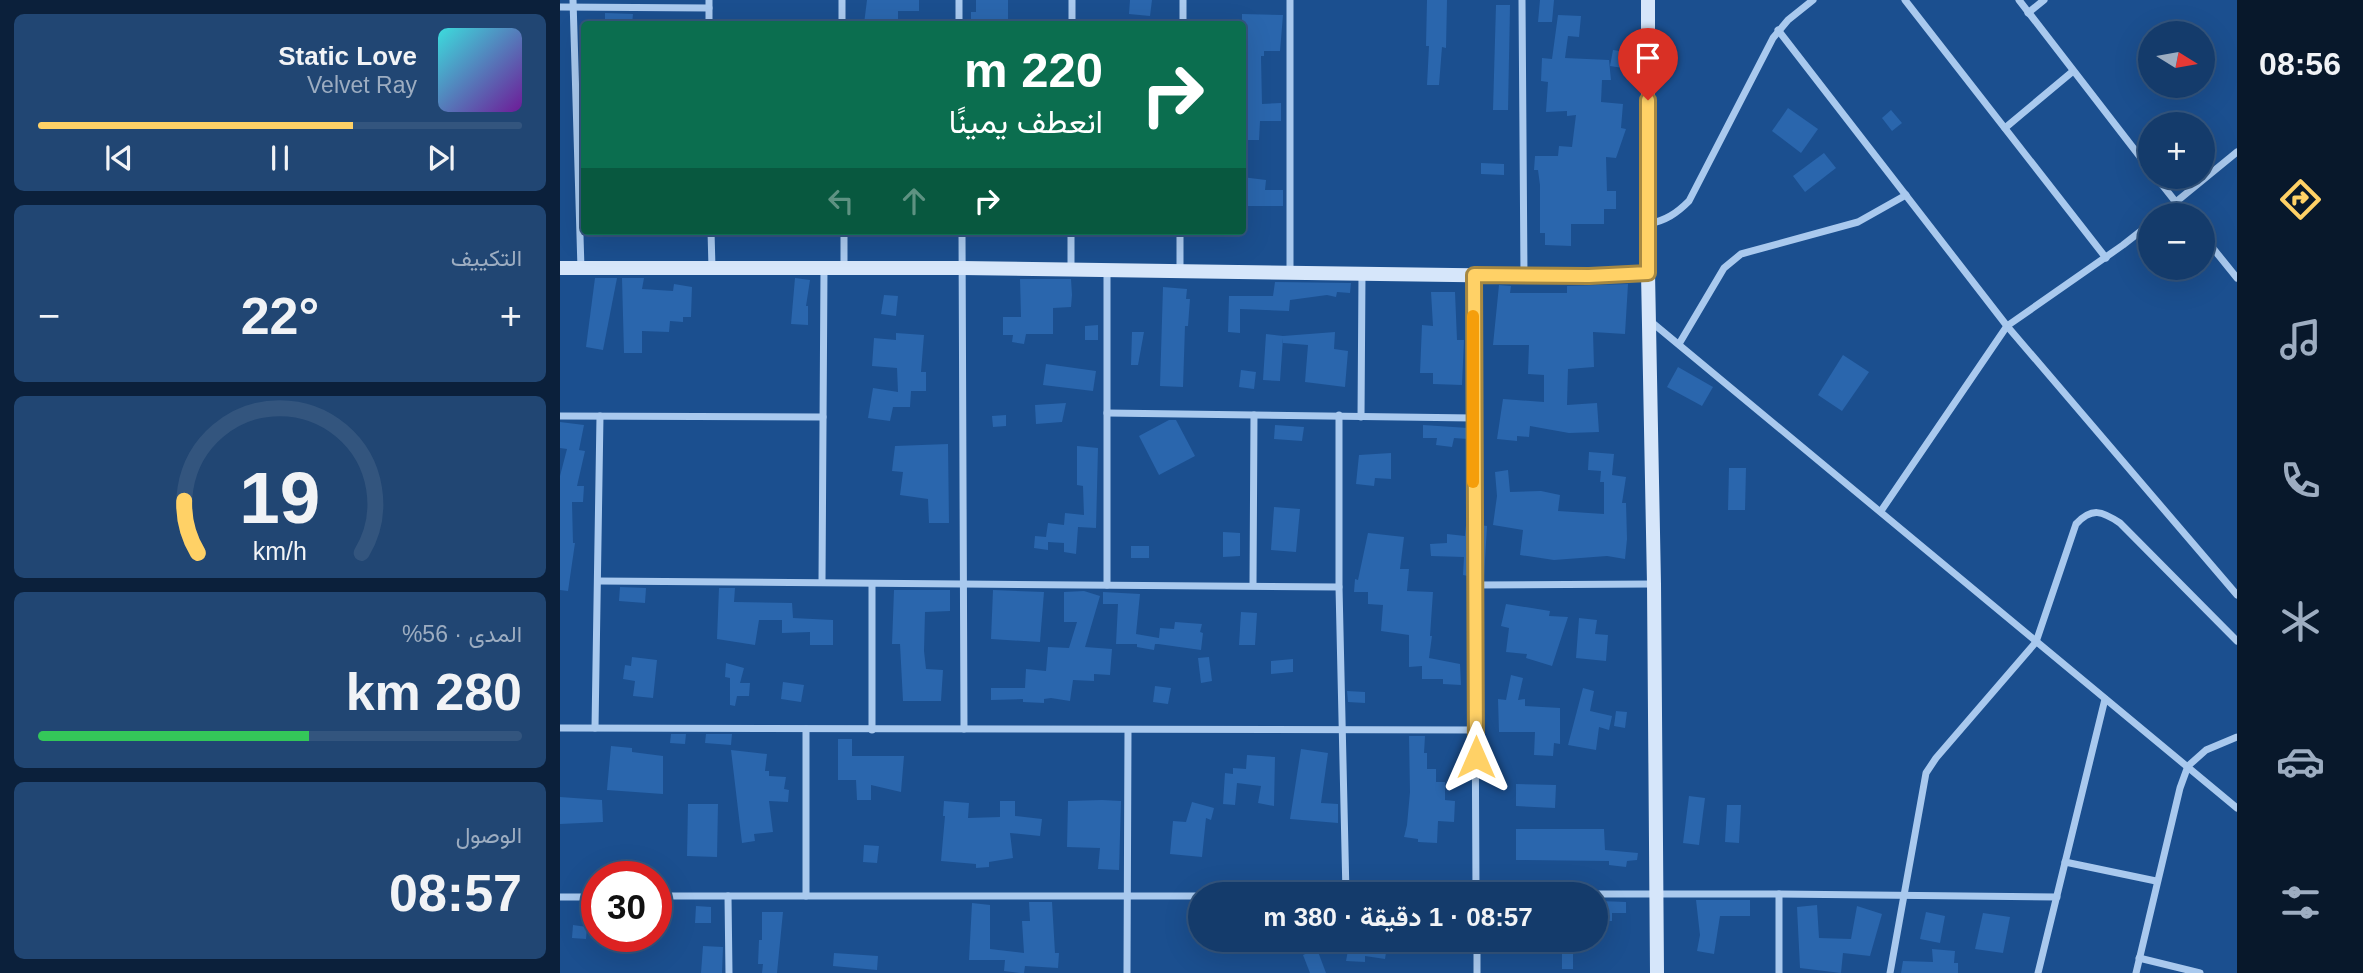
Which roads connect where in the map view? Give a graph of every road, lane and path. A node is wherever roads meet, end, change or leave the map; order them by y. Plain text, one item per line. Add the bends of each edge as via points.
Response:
1 (842, 0) edge
2 (959, 0) edge
3 (1072, 0) edge
4 (1183, 0) edge
5 (1290, 0) edge
6 (1522, 0) edge
7 (1648, 0) edge
8 (1813, 0) edge
9 (1905, 0) edge
10 (2019, 0) edge
11 (2044, 0) edge
12 (573, 3) edge
13 (709, 4) edge
14 (560, 6) edge
15 (2028, 13) junction
16 (842, 21) edge
17 (959, 21) edge
18 (1072, 21) edge
19 (1183, 21) edge
20 (1778, 30) junction
21 (2073, 72) junction
22 (2005, 128) junction
23 (2237, 152) edge
24 (2138, 154) edge
25 (2165, 189) edge
26 (1906, 195) junction
27 (2176, 202) joint
28 (1648, 224) junction
29 (2138, 233) edge
30 (711, 235) edge
31 (844, 235) edge
32 (961, 235) edge
33 (1071, 235) edge
34 (1180, 235) edge
35 (2215, 251) edge
36 (2106, 258) junction
37 (560, 268) edge
38 (712, 268) junction
39 (844, 268) junction
40 (962, 268) junction
41 (581, 269) junction
42 (824, 269) junction
43 (1070, 271) junction
44 (1107, 271) junction
45 (1180, 271) junction
46 (1648, 273) junction
47 (1290, 274) junction
48 (1362, 275) junction
49 (1474, 275) junction
50 (1524, 276) junction
51 (2237, 278) edge
52 (1649, 319) junction
53 (2007, 326) junction
54 (1679, 344) junction
55 (1107, 413) junction
56 (1254, 415) junction
57 (1339, 415) junction
58 (560, 416) edge
59 (600, 416) junction
60 (1361, 417) junction
61 (823, 418) junction
62 (1473, 418) junction
63 (1881, 511) junction
64 (598, 581) junction
65 (822, 582) junction
66 (872, 584) junction
67 (962, 584) junction
68 (1475, 584) junction
69 (1654, 584) junction
70 (1107, 585) junction
71 (1253, 586) junction
72 (1339, 587) junction
73 (2236, 593) edge
74 (2237, 641) edge
75 (2036, 642) junction
76 (2105, 699) junction
77 (560, 728) edge
78 (595, 728) junction
79 (806, 729) junction
80 (964, 729) junction
81 (872, 730) junction
82 (1128, 730) junction
83 (1343, 730) junction
84 (1476, 730) junction
85 (2237, 737) edge
86 (2188, 766) junction
87 (2237, 808) edge
88 (2065, 862) junction
89 (2156, 881) junction
90 (1346, 882) edge
91 (1476, 882) edge
92 (1608, 894) edge
93 (1657, 894) junction
94 (1779, 894) junction
95 (1188, 895) edge
96 (672, 896) edge
97 (728, 896) junction
98 (806, 896) junction
99 (1127, 896) junction
100 (1906, 896) junction
101 (560, 897) edge
102 (581, 897) edge
103 (2057, 897) junction
104 (1477, 952) edge
105 (2140, 958) junction
106 (729, 973) edge
107 (1127, 973) edge
108 (1477, 973) edge
109 (1657, 973) edge
110 (1779, 973) edge
111 (1890, 973) edge
112 (2038, 973) edge
113 (2136, 973) edge
114 (2200, 973) edge

1 - 16 street
2 - 17 street
3 - 18 street
4 - 19 street
5 - 47 street
6 - 50 street
7 - 28 street
8 - 20 street
9 - 22 street
10 - 15 street
11 - 15 street
12 - 13 street
12 - 14 street
12 - 41 street
15 - 21 street
20 - 26 street
20 - 28 street via 1689,201 1665,220
21 - 22 street
21 - 24 street
22 - 36 street
23 - 27 street
25 - 27 street
26 - 53 street
26 - 54 street via 1858,222 1734,258
28 - 46 street
29 - 36 street
30 - 38 street
31 - 39 street
32 - 40 street
33 - 43 street
34 - 45 street
35 - 51 street
36 - 53 street
37 - 41 street
38 - 41 street
38 - 42 street
39 - 40 street
39 - 42 street
40 - 43 street
40 - 67 street
42 - 61 street
43 - 44 street
44 - 45 street
44 - 55 street
45 - 47 street
46 - 50 street
46 - 52 street
47 - 48 street
48 - 49 street
48 - 60 street
49 - 50 street
49 - 62 street
52 - 54 street
52 - 69 street
53 - 63 street
53 - 73 street
54 - 63 street
55 - 56 street
55 - 70 street
56 - 57 street
56 - 71 street
57 - 60 street
57 - 72 street
58 - 59 street
59 - 61 street
59 - 64 street
60 - 62 street
61 - 65 street
62 - 68 street
63 - 75 street
64 - 65 street
64 - 78 street
65 - 66 street
66 - 67 street
66 - 81 street
67 - 70 street
67 - 80 street
68 - 69 street
68 - 84 street
69 - 93 street
70 - 71 street
71 - 72 street
72 - 83 street
74 - 75 street via 2120,523 2095,512 2076,524
75 - 76 street
75 - 100 street via 1926,773
76 - 86 street
76 - 88 street
77 - 78 street
78 - 79 street
79 - 81 street
79 - 98 street
80 - 81 street
80 - 82 street
82 - 83 street
82 - 99 street
83 - 84 street
83 - 90 street
84 - 91 street
85 - 86 street via 2206,750
86 - 87 street
86 - 89 street
88 - 89 street
88 - 103 street
89 - 105 street
92 - 93 street
93 - 94 street
93 - 109 street
94 - 100 street
94 - 110 street
95 - 99 street
96 - 97 street
97 - 98 street
97 - 106 street
98 - 99 street
99 - 107 street
100 - 103 street
100 - 111 street
101 - 102 street
103 - 112 street
104 - 108 street
105 - 113 street
105 - 114 street

